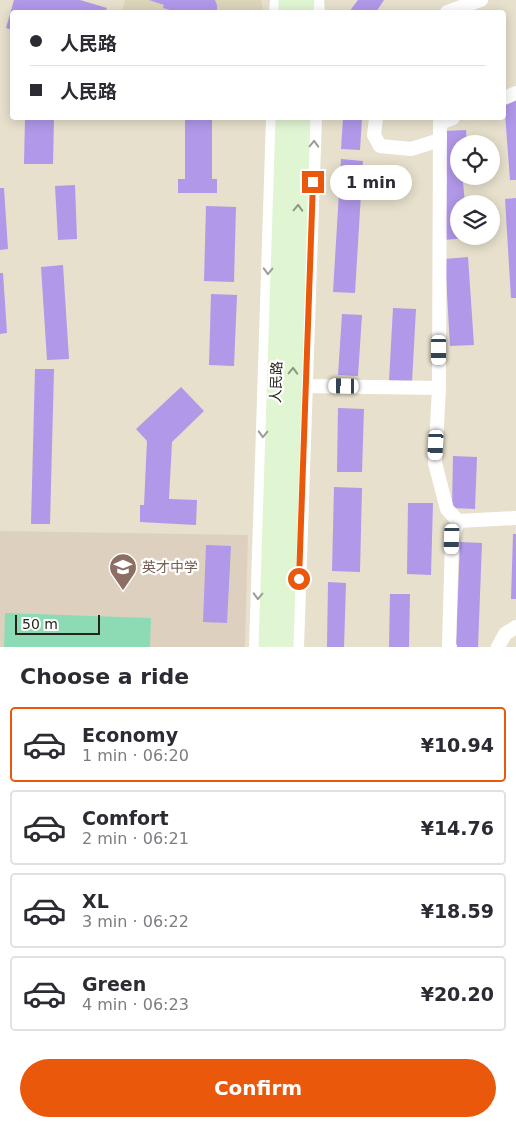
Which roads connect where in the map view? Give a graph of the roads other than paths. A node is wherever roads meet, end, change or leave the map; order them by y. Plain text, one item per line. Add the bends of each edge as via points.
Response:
1 (481, 0) edge
2 (453, 10) edge
3 (273, 120) edge
4 (285, 120) edge
5 (301, 120) edge
6 (315, 120) edge
7 (376, 120) edge
8 (448, 120) edge
9 (440, 140) junction
10 (306, 386) junction
11 (439, 388) junction
12 (516, 518) edge
13 (458, 521) junction
14 (516, 627) edge
15 (256, 647) edge
16 (268, 647) edge
17 (284, 647) edge
18 (297, 647) edge
19 (450, 647) edge
20 (498, 647) edge

1 - 2 street
3 -> 15 street, 人民路
4 - 16 main road, 人民路
17 -> 5 main road, 人民路
10 -> 6 street
7 - 9 street via 374,135 380,146 411,149
8 - 9 street via 440,123
9 - 11 street
10 - 11 street
10 - 18 street
11 - 13 street via 435,464 447,509
12 - 13 street
13 - 19 street via 452,539
14 - 20 street via 505,634

